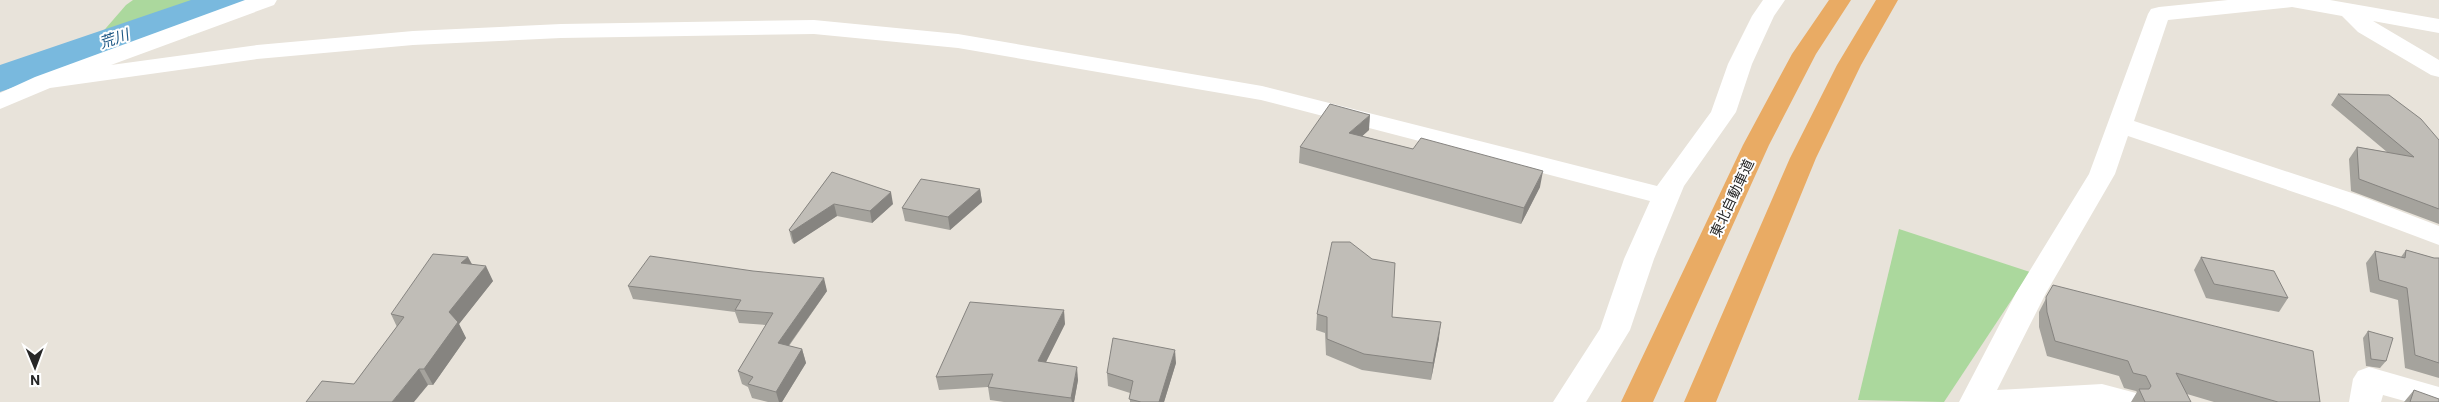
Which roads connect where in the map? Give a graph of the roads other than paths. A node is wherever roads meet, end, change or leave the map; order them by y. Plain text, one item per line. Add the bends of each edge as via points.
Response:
1 (266, 0) edge
2 (1774, 0) edge
3 (1840, 0) edge
4 (1887, 0) edge
5 (2292, 0) edge
6 (2152, 7) edge
7 (2350, 11) junction
8 (2439, 26) edge
9 (2439, 70) edge
10 (44, 82) junction
11 (0, 102) edge
12 (2120, 125) junction
13 (1666, 197) junction
14 (2439, 236) edge
15 (2439, 399) edge
16 (1569, 402) edge
17 (1637, 402) edge
18 (1700, 402) edge
19 (1975, 402) edge
20 (1998, 402) edge
21 (2124, 402) edge
22 (2365, 402) edge

1 - 10 street
2 - 13 street via 1740,64 1723,112
3 - 17 highway, 東北自動車道 via 1804,54 1756,145
4 - 18 highway via 1849,65 1803,158
5 - 6 street
5 - 7 street
6 - 12 street
7 - 8 street
7 - 9 street via 2366,27
10 - 11 street
10 - 13 street via 256,52 413,38 562,31 814,27 958,41 1262,93
12 - 14 street via 2348,201
12 - 19 street via 2102,174 2031,293
13 - 16 street via 1639,259 1615,330
15 - 22 street via 2368,379
20 - 21 street via 2102,396

